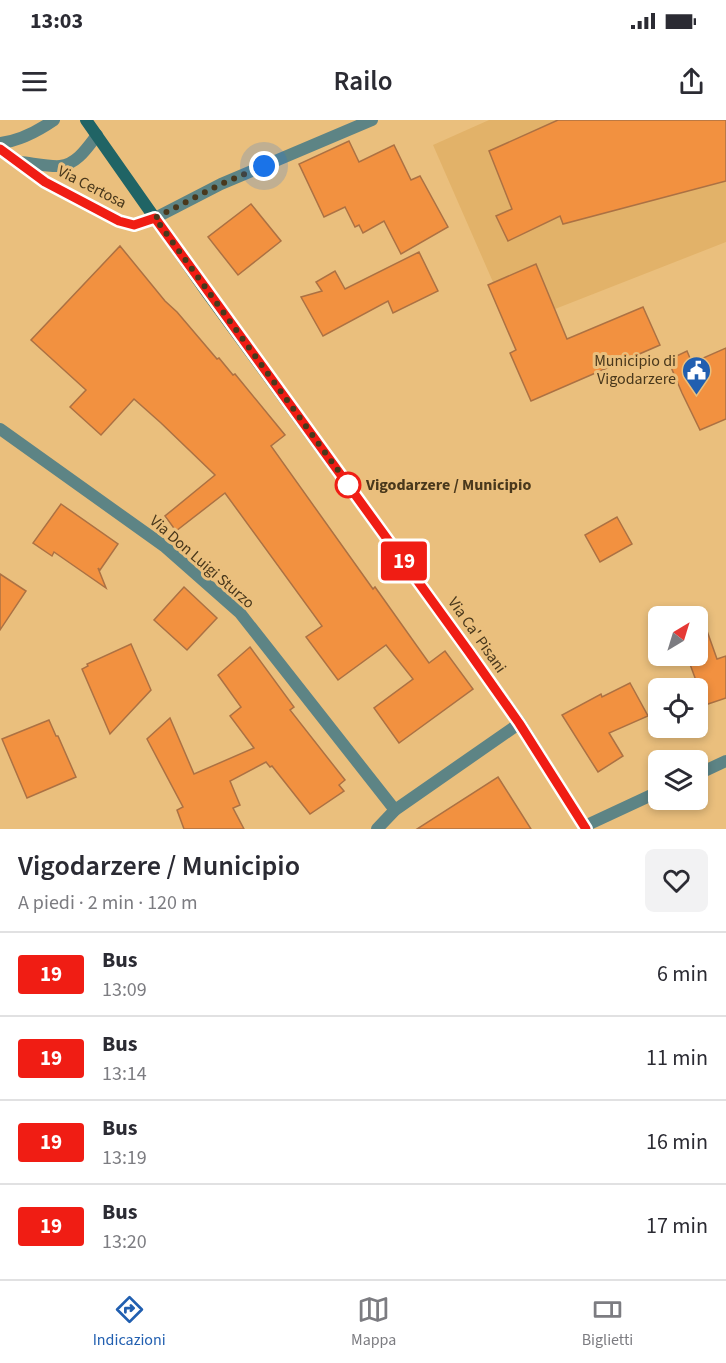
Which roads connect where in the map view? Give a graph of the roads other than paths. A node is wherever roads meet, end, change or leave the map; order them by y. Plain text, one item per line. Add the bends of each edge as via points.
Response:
1 (54, 120) edge
2 (86, 120) edge
3 (372, 120) edge
4 (97, 135) junction
5 (0, 143) edge
6 (0, 149) edge
7 (19, 162) junction
8 (155, 218) junction
9 (0, 429) edge
10 (519, 723) junction
11 (726, 761) edge
12 (708, 769) edge
13 (648, 797) edge
14 (395, 810) junction
15 (586, 827) edge
16 (377, 829) edge

1 - 5 street via 11,142
2 - 4 main road, Via Ca' Pisani
3 - 8 street, Via Certosa via 221,184
4 - 7 street, Via Certosa via 85,151 60,166
4 - 8 main road, Via Ca' Pisani
6 - 7 street, Via Certosa
7 - 8 street, Via Certosa via 45,182 119,221 134,225
8 - 10 main road, Via Ca' Pisani
9 - 14 street, Via Don Luigi Sturzo via 164,546 240,613
10 - 14 street
10 - 15 main road, Via Ca' Pisani
11 - 12 street
13 - 15 street
14 - 16 street

